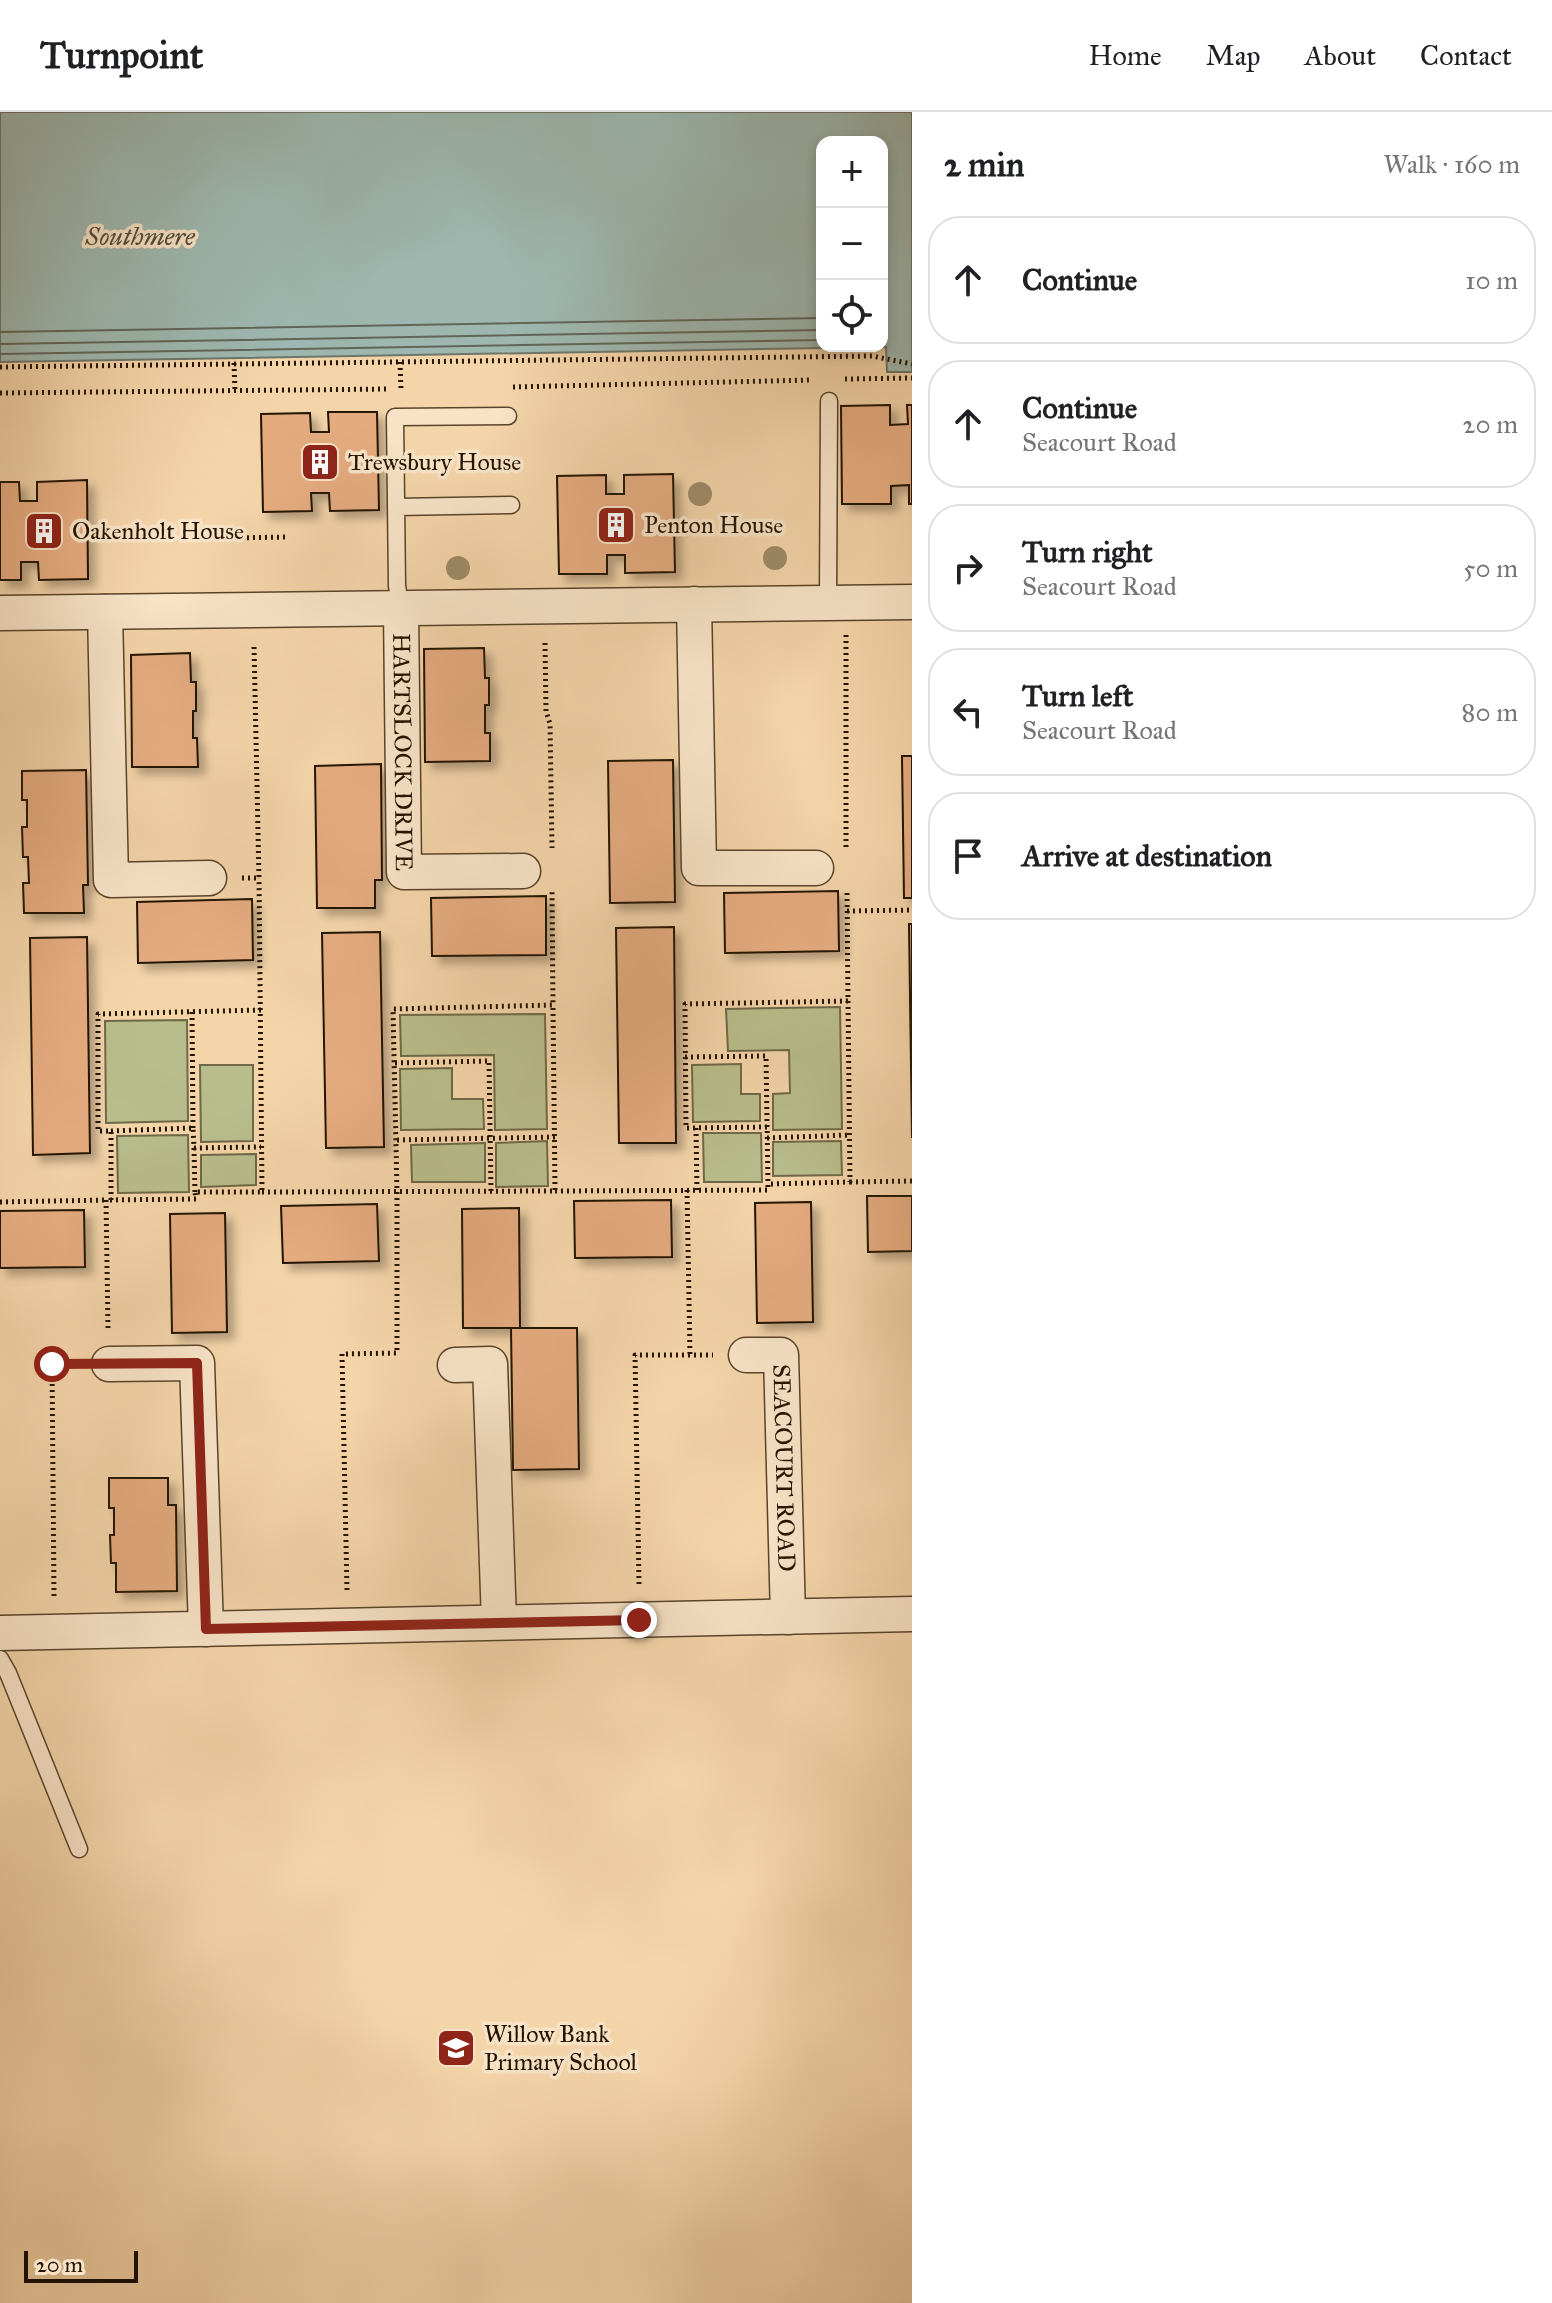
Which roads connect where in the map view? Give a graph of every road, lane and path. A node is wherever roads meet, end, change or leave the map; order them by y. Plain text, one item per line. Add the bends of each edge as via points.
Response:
1 (400, 362) junction
2 (234, 363) junction
3 (912, 364) edge
4 (0, 367) edge
5 (912, 378) edge
6 (818, 380) dead end
7 (834, 380) dead end
8 (504, 387) dead end
9 (401, 389) junction
10 (410, 389) dead end
11 (235, 392) junction
12 (0, 393) edge
13 (829, 401) dead end
14 (508, 416) dead end
15 (511, 505) dead end
16 (396, 507) junction
17 (288, 537) dead end
18 (229, 538) dead end
19 (836, 602) junction
20 (912, 602) edge
21 (694, 604) junction
22 (544, 606) junction
23 (401, 608) junction
24 (253, 610) junction
25 (105, 612) junction
26 (0, 613) edge
27 (831, 868) junction
28 (538, 871) junction
29 (209, 878) joint
30 (259, 878) junction
31 (912, 910) edge
32 (847, 911) junction
33 (848, 1001) junction
34 (553, 1005) junction
35 (261, 1010) junction
36 (192, 1012) junction
37 (685, 1057) junction
38 (395, 1063) junction
39 (767, 1127) junction
40 (193, 1128) junction
41 (696, 1128) junction
42 (111, 1131) junction
43 (849, 1135) junction
44 (555, 1137) junction
45 (489, 1138) junction
46 (767, 1138) junction
47 (397, 1140) junction
48 (261, 1147) junction
49 (194, 1148) junction
50 (912, 1181) edge
51 (850, 1182) junction
52 (768, 1184) junction
53 (687, 1190) junction
54 (697, 1190) junction
55 (555, 1191) junction
56 (195, 1192) junction
57 (262, 1192) junction
58 (397, 1192) junction
59 (491, 1192) junction
60 (109, 1200) junction
61 (0, 1202) edge
62 (690, 1355) junction
63 (746, 1355) joint
64 (109, 1364) junction
65 (455, 1365) dead end
66 (912, 1614) edge
67 (788, 1617) junction
68 (639, 1620) junction
69 (499, 1622) junction
70 (348, 1626) junction
71 (206, 1629) junction
72 (54, 1632) junction
73 (0, 1633) edge
74 (0, 1659) edge
75 (79, 1849) dead end

1 - 2 path
1 - 3 path via 872,356
1 - 9 path
2 - 4 path
2 - 11 path
5 - 7 path
6 - 8 path
9 - 10 path
9 - 11 path
11 - 12 path
13 - 19 lane
14 - 16 lane via 395,417
15 - 16 lane
16 - 23 lane
17 - 18 path
19 - 20 street, HARTSLOCK DRIVE
19 - 21 street, HARTSLOCK DRIVE
19 - 27 path
21 - 22 street, HARTSLOCK DRIVE
21 - 27 street via 699,868
22 - 23 street, HARTSLOCK DRIVE
22 - 28 path via 550,724
23 - 24 street, HARTSLOCK DRIVE
23 - 28 street, HARTSLOCK DRIVE via 404,872
24 - 25 street, HARTSLOCK DRIVE
24 - 30 path
25 - 26 street, HARTSLOCK DRIVE
25 - 29 street via 111,880
27 - 32 path
28 - 34 path
29 - 30 path
30 - 35 path
31 - 32 path
32 - 33 path
33 - 37 path via 685,1004
33 - 43 path
34 - 38 path via 393,1009
34 - 44 path
35 - 36 path
35 - 48 path
36 - 40 path
36 - 42 path via 98,1014 98,1131
37 - 39 path via 766,1056
37 - 41 path via 686,1128
38 - 45 path via 489,1061
38 - 47 path
39 - 41 path
39 - 46 path
40 - 42 path
40 - 49 path
41 - 54 path
42 - 60 path
43 - 46 path
43 - 51 path
44 - 45 path
44 - 55 path
45 - 47 path
45 - 59 path
46 - 52 path
47 - 58 path
48 - 49 path
48 - 57 path
49 - 56 path
50 - 51 path
51 - 52 path
52 - 54 path via 768,1190
53 - 54 path
53 - 55 path
53 - 62 path
55 - 59 path
56 - 57 path
56 - 60 path via 196,1199
57 - 58 path
58 - 59 path
58 - 70 path via 397,1353 342,1354
60 - 61 path
60 - 64 path
62 - 63 path
62 - 68 path via 635,1355
63 - 67 street, SEACOURT ROAD via 781,1355
64 - 71 street via 197,1363
64 - 72 path via 52,1364
65 - 69 street via 490,1364
66 - 67 street
67 - 68 street
68 - 69 street
69 - 70 street
70 - 71 street
71 - 72 street
72 - 73 street
74 - 75 lane

